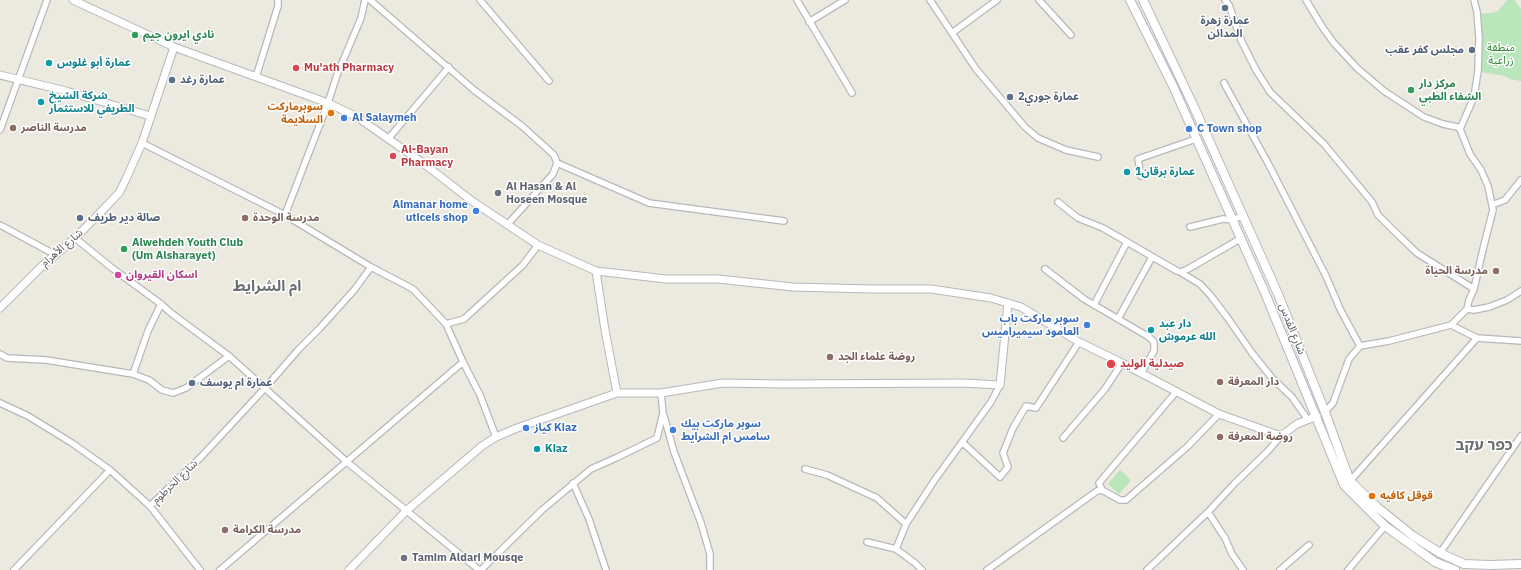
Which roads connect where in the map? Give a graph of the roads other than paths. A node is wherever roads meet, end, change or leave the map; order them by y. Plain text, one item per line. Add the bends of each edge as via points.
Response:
1 (47, 0) edge
2 (73, 0) edge
3 (278, 0) edge
4 (365, 0) edge
5 (370, 0) edge
6 (480, 0) edge
7 (797, 0) edge
8 (845, 0) edge
9 (930, 0) edge
10 (997, 0) edge
11 (1040, 0) edge
12 (1130, 0) edge
13 (1143, 0) edge
14 (1225, 0) edge
15 (1306, 0) edge
16 (1474, 0) edge
17 (809, 22) junction
18 (952, 34) junction
19 (1071, 35) dead end
20 (174, 47) junction
21 (449, 67) junction
22 (0, 75) edge
23 (256, 77) junction
24 (19, 79) junction
25 (549, 81) dead end
26 (1224, 83) dead end
27 (852, 92) dead end
28 (328, 103) junction
29 (150, 116) junction
30 (1460, 129) junction
31 (0, 130) edge
32 (388, 139) junction
33 (1196, 139) junction
34 (142, 143) junction
35 (1098, 157) dead end
36 (557, 163) junction
37 (1141, 176) dead end
38 (1521, 180) edge
39 (1058, 202) dead end
40 (1492, 205) junction
41 (285, 215) junction
42 (1242, 216) junction
43 (784, 220) dead end
44 (1232, 220) junction
45 (507, 224) junction
46 (0, 225) edge
47 (1190, 227) dead end
48 (75, 238) junction
49 (1240, 239) junction
50 (1127, 242) junction
51 (538, 245) junction
52 (56, 255) junction
53 (1152, 257) junction
54 (371, 267) junction
55 (1045, 269) dead end
56 (596, 271) junction
57 (1180, 272) junction
58 (1474, 288) junction
59 (1521, 291) edge
60 (3, 300) edge
61 (1008, 303) junction
62 (161, 304) junction
63 (1094, 305) junction
64 (0, 308) edge
65 (1467, 309) junction
66 (1118, 319) junction
67 (446, 324) junction
68 (1451, 325) junction
69 (1477, 338) junction
70 (1521, 341) edge
71 (1079, 342) junction
72 (1360, 346) junction
73 (0, 354) edge
74 (229, 356) junction
75 (463, 362) junction
76 (1122, 363) junction
77 (1141, 373) junction
78 (133, 374) junction
79 (1000, 385) junction
80 (266, 388) junction
81 (1176, 392) junction
82 (617, 393) junction
83 (661, 393) junction
84 (0, 403) edge
85 (1326, 412) junction
86 (663, 413) junction
87 (1219, 414) junction
88 (1317, 416) junction
89 (1308, 420) junction
90 (1280, 436) junction
91 (1521, 436) edge
92 (496, 437) junction
93 (1062, 438) dead end
94 (962, 442) junction
95 (347, 462) junction
96 (805, 469) dead end
97 (110, 470) junction
98 (1350, 481) junction
99 (573, 483) junction
100 (1102, 490) junction
101 (150, 506) junction
102 (406, 511) junction
103 (1208, 512) junction
104 (906, 524) junction
105 (1385, 526) junction
106 (867, 542) dead end
107 (1309, 545) dead end
108 (896, 549) junction
109 (1440, 553) junction
110 (1521, 564) edge
111 (14, 570) edge
112 (200, 570) edge
113 (220, 570) edge
114 (349, 570) edge
115 (480, 570) edge
116 (606, 570) edge
117 (710, 570) edge
118 (922, 570) edge
119 (987, 570) edge
120 (1147, 570) edge
121 (1243, 570) edge
122 (1280, 570) edge
123 (1348, 570) edge
124 (1455, 570) edge

1 - 24 street
2 - 20 street
3 - 23 street
4 - 28 street via 361,18
5 - 21 street
6 - 25 street
7 - 17 street
8 - 17 street
9 - 18 street
10 - 18 street
11 - 19 street
12 - 33 main road, شارع القدس
13 - 42 main road, شارع القدس
14 - 58 street via 1241,40 1270,92 1324,144 1372,202 1378,215 1392,229 1417,253
15 - 30 street via 1333,42 1357,68 1384,91 1424,117
16 - 30 street via 1479,38 1478,71 1474,97
17 - 27 street
18 - 35 street via 1002,101 1038,138 1066,150
20 - 23 street
20 - 29 street, شارع الأهرام
21 - 32 street
21 - 36 street via 474,90 522,126 554,155
22 - 24 street
23 - 28 street
24 - 29 street
24 - 31 street
26 - 72 street via 1269,165
28 - 32 street via 357,117
28 - 41 street
29 - 34 street, شارع الأهرام
30 - 40 street via 1470,154 1488,186
32 - 45 street
33 - 37 street via 1138,159
33 - 44 main road, شارع القدس
34 - 41 street
34 - 48 street, شارع الأهرام via 119,193
36 - 43 street via 648,203
36 - 45 street via 553,174
38 - 40 street via 1505,200
39 - 50 street via 1078,218 1103,228
40 - 58 street via 1494,210
41 - 54 street
42 - 44 street
42 - 85 main road, شارع القدس via 1278,294
44 - 47 street via 1223,219
44 - 49 main road, شارع القدس
45 - 51 street
46 - 52 street
48 - 52 street, شارع الأهرام
48 - 62 street
49 - 57 street
49 - 88 main road, شارع القدس
50 - 53 street
50 - 63 street
51 - 56 street
51 - 67 street via 523,265 464,319
52 - 60 street, شارع الأهرام
53 - 57 street
53 - 66 street
54 - 67 street via 413,289
54 - 80 street, شارع الخرطوم via 355,289
55 - 63 street
56 - 61 street via 666,279 718,279 793,287 931,289
56 - 82 street
57 - 89 street via 1200,284 1228,317 1252,353 1272,378 1292,397
58 - 65 street
59 - 65 street via 1490,307
60 - 64 street, شارع الأهرام
61 - 71 street via 1021,306
61 - 79 street
62 - 74 street
62 - 78 street via 148,331
63 - 66 street
65 - 68 street
66 - 77 street via 1154,342 1154,351
67 - 75 street
68 - 69 street
68 - 72 street
69 - 70 street
69 - 98 street
71 - 76 street
71 - 94 street via 1036,408 1026,406 1013,428 1003,453 1008,466 1000,477
72 - 85 street via 1349,359 1333,403
73 - 78 street via 7,358 46,360
74 - 78 street via 186,388 173,393 162,390 149,380
74 - 80 street
75 - 92 street via 480,395
75 - 95 street
76 - 77 street
76 - 93 street via 1105,389
77 - 81 street
79 - 83 street via 723,383
79 - 94 street via 992,402
80 - 95 street
80 - 101 street, شارع الخرطوم via 201,457
81 - 87 street
81 - 100 street via 1099,483
82 - 83 street
82 - 92 street via 564,410
83 - 86 street
84 - 97 street, شارع الخرطوم via 28,416
85 - 88 street
85 - 98 main road, شارع القدس
86 - 99 street via 657,438 590,469
86 - 117 street via 674,452 701,523 710,554
87 - 90 street
87 - 100 street via 1187,447 1126,500 1120,500
88 - 89 street
88 - 105 main road, شارع القدس via 1344,485
89 - 90 street
90 - 103 street
91 - 109 street
92 - 102 street
94 - 104 street
95 - 102 street
95 - 113 street
96 - 104 street via 827,475 877,498
97 - 101 street, شارع الخرطوم
97 - 111 street
98 - 109 main road, شارع القدس via 1413,536
99 - 115 street
99 - 116 street via 589,519
100 - 119 street via 1097,491
101 - 112 street
102 - 114 street
102 - 115 street
103 - 120 street
103 - 121 street
104 - 108 street
105 - 123 street
105 - 124 main road, شارع القدس via 1435,562
106 - 108 street
107 - 122 street
108 - 118 street
109 - 110 main road, شارع القدس via 1464,564

